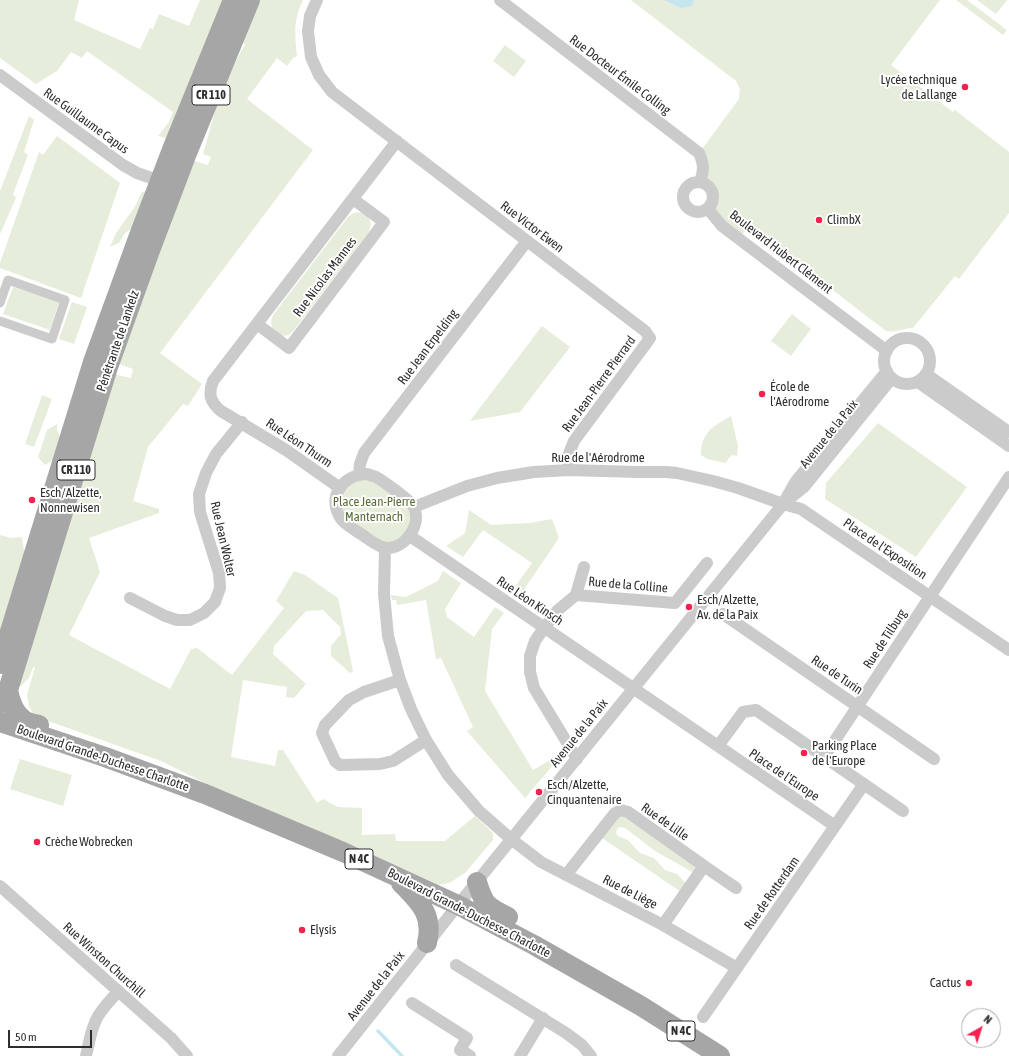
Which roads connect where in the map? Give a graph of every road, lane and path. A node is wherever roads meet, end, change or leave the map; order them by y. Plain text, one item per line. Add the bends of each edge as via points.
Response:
1 (317, 0) edge
2 (500, 0) edge
3 (245, 1) edge
4 (0, 75) edge
5 (396, 141) junction
6 (700, 182) junction
7 (167, 184) junction
8 (352, 199) junction
9 (708, 209) junction
10 (527, 241) junction
11 (0, 303) edge
12 (0, 321) edge
13 (257, 324) junction
14 (650, 338) joint
15 (887, 351) junction
16 (889, 375) junction
17 (922, 378) junction
18 (242, 422) junction
19 (1009, 432) edge
20 (1009, 446) edge
21 (569, 470) junction
22 (359, 474) junction
23 (1009, 477) edge
24 (340, 488) junction
25 (783, 504) junction
26 (414, 507) junction
27 (410, 536) junction
28 (385, 548) junction
29 (707, 563) dead end
30 (584, 567) dead end
31 (576, 595) junction
32 (930, 596) junction
33 (130, 598) dead end
34 (723, 614) dead end
35 (544, 628) junction
36 (1009, 650) edge
37 (0, 664) edge
38 (400, 680) junction
39 (633, 689) junction
40 (4, 696) edge
41 (858, 706) junction
42 (25, 720) joint
43 (0, 722) edge
44 (426, 740) junction
45 (718, 746) junction
46 (824, 757) junction
47 (577, 759) junction
48 (934, 759) dead end
49 (864, 784) junction
50 (205, 794) junction
51 (903, 811) dead end
52 (835, 826) junction
53 (511, 839) junction
54 (704, 866) junction
55 (392, 874) junction
56 (566, 876) junction
57 (477, 882) junction
58 (0, 886) edge
59 (736, 888) dead end
60 (458, 905) junction
61 (663, 925) junction
62 (427, 943) junction
63 (456, 965) dead end
64 (737, 968) junction
65 (118, 992) junction
66 (412, 1003) dead end
67 (641, 1006) junction
68 (703, 1017) dead end
69 (543, 1018) junction
70 (86, 1056) edge
71 (187, 1056) edge
72 (338, 1056) edge
73 (470, 1056) edge
74 (520, 1056) edge
75 (591, 1056) edge
76 (720, 1056) edge

1 - 5 street, Rue Victor Ewen via 310,16 308,31 311,57 319,75 332,92
2 - 6 street, Rue Docteur Émile Colling via 699,153 703,162
3 - 7 main road, Pénétrante de Lankelz / CR 110
4 - 7 street, Rue Guillaume Capus via 123,165
5 - 8 street, Rue Nicolas Mannes
5 - 10 street, Rue Victor Ewen
6 - 9 street via 712,191 713,201
6 - 9 street via 687,187 684,191 684,201 686,206 694,211
7 - 37 main road, Pénétrante de Lankelz / CR 110 via 93,362
7 - 40 main road, Pénétrante de Lankelz / CR 110 via 149,253 108,367
8 - 13 street, Rue Nicolas Mannes
8 - 13 street, Rue Nicolas Mannes via 384,222 290,348
9 - 15 street, Boulevard Hubert Clément via 722,226
10 - 14 street, Rue Victor Ewen via 645,331
10 - 22 street, Rue Jean Erpelding via 364,453
11 - 12 street via 8,280 65,300 52,339
13 - 18 street, Rue Nicolas Mannes via 210,388 210,396 215,406
14 - 21 street, Rue Jean-Pierre Pierrard via 574,441 568,456
15 - 16 street via 884,365
15 - 17 street via 891,345 904,339 911,339 923,345 930,362
16 - 17 street via 904,385
16 - 25 street, Avenue de la Paix via 796,481
17 - 19 street
17 - 20 street
18 - 24 street, Rue Léon Thurm
18 - 33 street, Rue Jean Wolter via 216,454 206,472 199,494 200,512 219,573 220,588 215,602 204,614 190,620 177,620
21 - 25 street, Rue de l'Aérodrome via 677,473 738,488
21 - 26 street, Rue de l'Aérodrome via 497,478 467,486
22 - 24 street via 348,479
22 - 26 street via 375,476
23 - 32 street, Place de l'Exposition
24 - 28 street via 336,499 337,511 343,521 376,545
25 - 32 street, Place de l'Exposition via 801,509
25 - 39 street, Avenue de la Paix
26 - 27 street via 416,517
27 - 28 street via 395,546
27 - 35 street, Rue Léon Kinsch
28 - 38 street, Rue de Liège via 384,594 388,636
29 - 31 street, Rue de la Colline via 675,603
30 - 31 street, Rue de la Colline
31 - 35 street, Rue de la Colline via 558,610
32 - 36 street
32 - 41 street, Rue de Tilburg
34 - 41 street, Rue de Turin
35 - 39 street, Rue Léon Kinsch
35 - 47 street, Rue de la Colline via 535,641 530,656 534,688
38 - 44 street, Rue de Liège
38 - 44 street via 349,700 325,725 322,733 334,760 340,765 380,764 393,761
39 - 45 street, Place de l'Europe
39 - 47 street, Avenue de la Paix
40 - 42 main road, Pénétrante de Lankelz / CR 110
41 - 46 street, Rue de Tilburg
41 - 48 street, Rue de Turin
42 - 50 main road, Boulevard Grande-Duchesse Charlotte / N 4C via 164,769
43 - 50 main road, Boulevard Grande-Duchesse Charlotte / N 4C
44 - 53 street, Rue de Liège via 448,774 479,812
45 - 46 street via 743,712 756,710
45 - 52 street, Place de l'Europe
46 - 49 street
47 - 53 street, Avenue de la Paix
49 - 51 street
49 - 52 street, Rue de Rotterdam
50 - 55 main road, Boulevard Grande-Duchesse Charlotte / N 4C
52 - 64 street, Rue de Rotterdam
53 - 56 street, Rue de Liège via 541,862
53 - 57 street, Avenue de la Paix
54 - 56 street, Rue de Lille via 628,812 621,810 615,813
54 - 59 street, Rue de Lille
54 - 61 street
55 - 60 main road, Boulevard Grande-Duchesse Charlotte / N 4C
55 - 62 main road via 423,908 428,921
56 - 61 street, Rue de Liège
57 - 60 street, Avenue de la Paix
57 - 67 main road, N 4C via 486,904 603,970
58 - 65 street, Rue Winston Churchill
60 - 62 street, Avenue de la Paix
60 - 67 main road, Boulevard Grande-Duchesse Charlotte / N 4C
61 - 64 street, Rue de Liège
62 - 72 street, Avenue de la Paix
63 - 69 street
64 - 68 street, Rue de Rotterdam
65 - 70 street via 98,1017 91,1032
65 - 71 street, Rue Winston Churchill via 171,1038
66 - 73 street via 467,1038 460,1050
67 - 76 main road, Boulevard Grande-Duchesse Charlotte / N 4C
69 - 74 street
69 - 75 street via 582,1045

